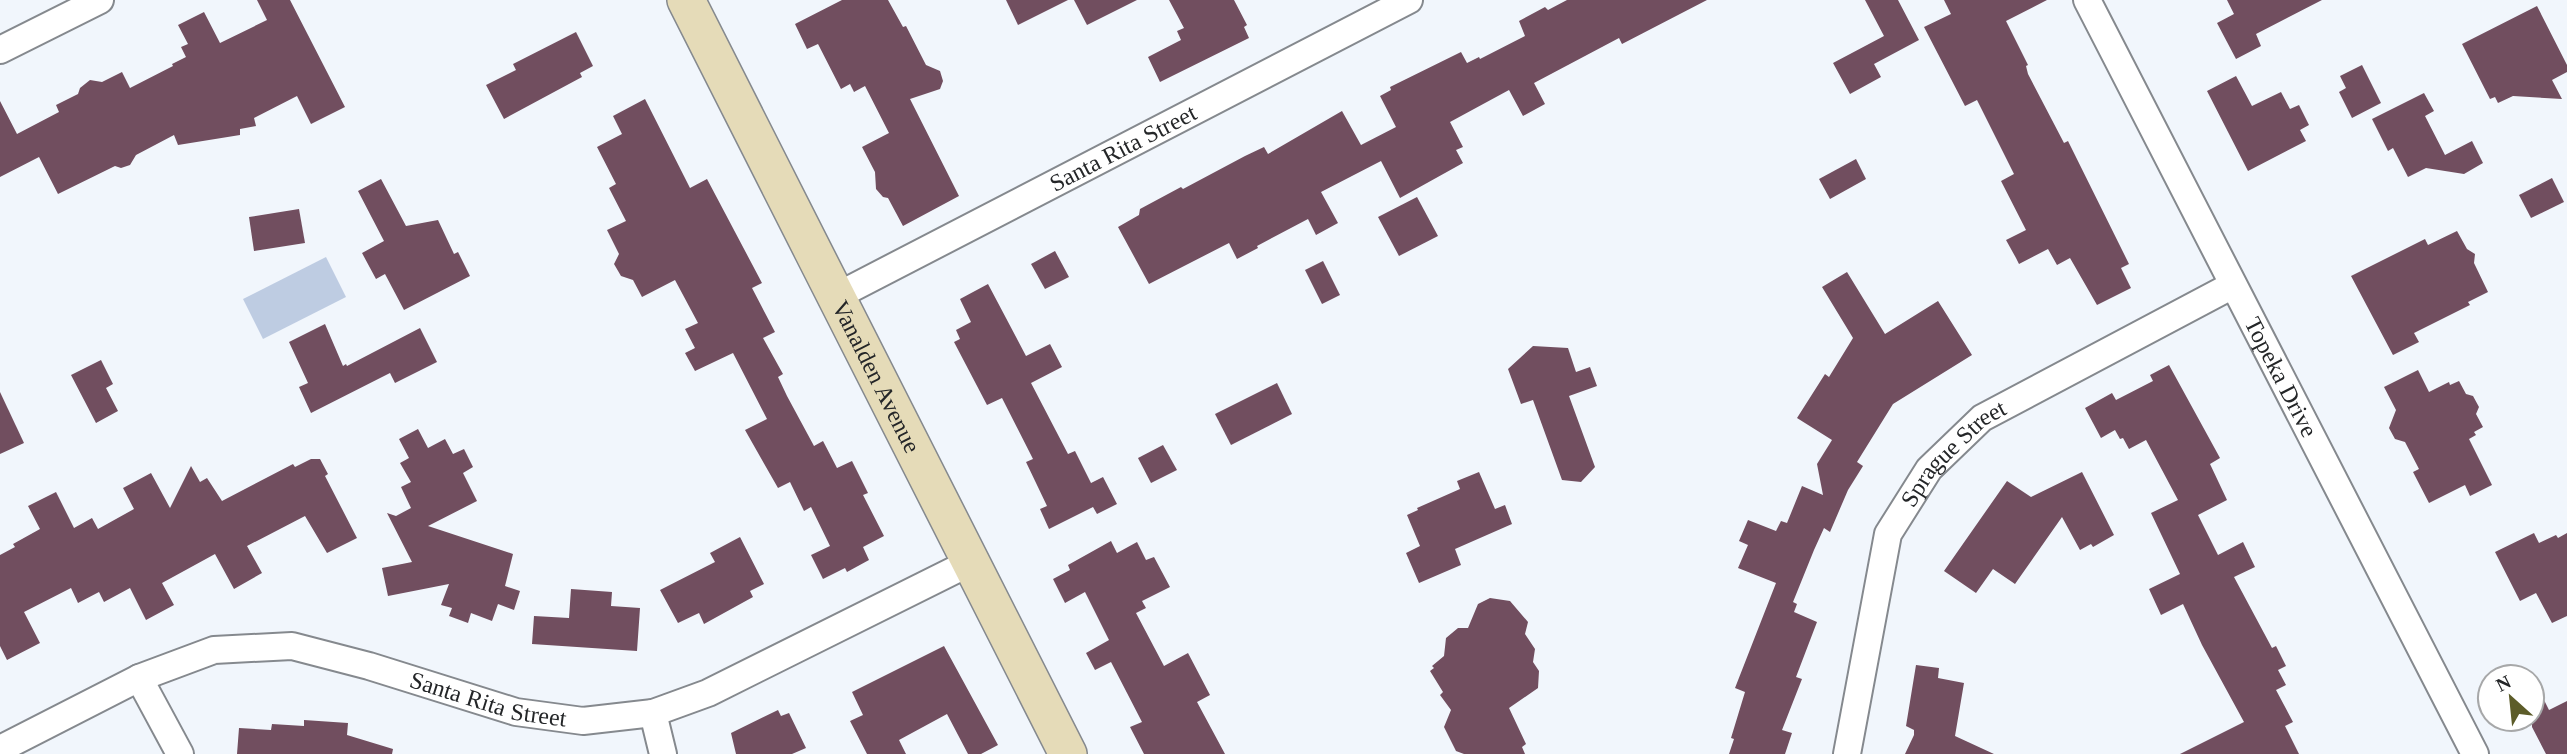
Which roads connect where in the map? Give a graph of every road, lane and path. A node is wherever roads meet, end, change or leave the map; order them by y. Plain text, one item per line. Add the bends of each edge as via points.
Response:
1 (100, 0) edge
2 (686, 0) edge
3 (2087, 0) edge
4 (1405, 1) edge
5 (0, 50) edge
6 (2233, 285) junction
7 (837, 296) junction
8 (969, 563) junction
9 (139, 678) junction
10 (653, 713) junction
11 (0, 749) edge
12 (180, 754) edge
13 (663, 754) edge
14 (1068, 754) edge
15 (1846, 754) edge
16 (2475, 754) edge

1 - 5 street
2 - 7 main road, Vanalden Avenue
3 - 6 street, Topeka Drive
4 - 7 street, Santa Rita Street
6 - 15 street, Sprague Street via 1982,418 1929,469 1888,534
6 - 16 street, Topeka Drive
7 - 8 main road, Vanalden Avenue
8 - 10 street, Santa Rita Street via 708,693
8 - 14 main road, Vanalden Avenue
9 - 10 street, Santa Rita Street via 214,650 292,646 516,712 583,720
9 - 11 street, Santa Rita Street
9 - 12 street
10 - 13 street

